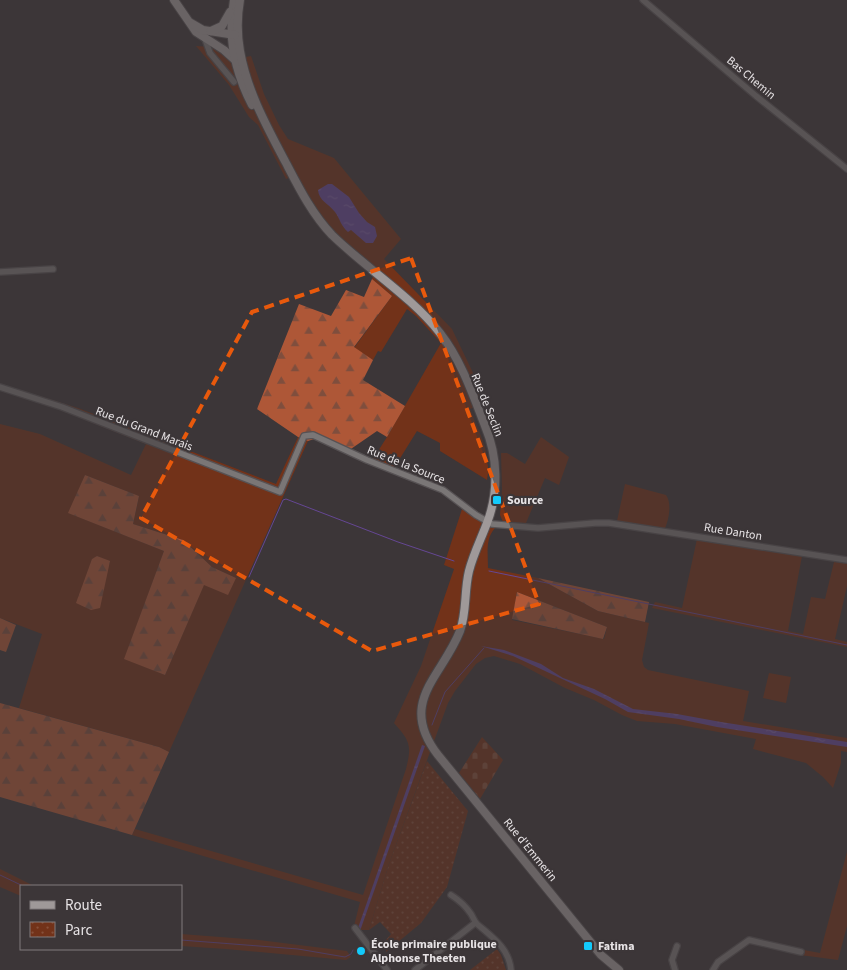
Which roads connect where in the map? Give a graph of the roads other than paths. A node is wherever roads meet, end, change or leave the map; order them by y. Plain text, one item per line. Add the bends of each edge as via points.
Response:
1 (174, 0) edge
2 (236, 0) edge
3 (643, 0) edge
4 (188, 21) junction
5 (211, 31) junction
6 (234, 36) junction
7 (206, 39) junction
8 (213, 44) junction
9 (235, 60) junction
10 (234, 82) dead end
11 (268, 130) junction
12 (847, 169) edge
13 (53, 269) dead end
14 (0, 272) edge
15 (0, 387) edge
16 (280, 492) joint
17 (488, 522) junction
18 (617, 524) joint
19 (847, 560) edge
20 (428, 740) joint
21 (451, 895) dead end
22 (475, 923) junction
23 (355, 929) dead end
24 (677, 946) dead end
25 (800, 952) dead end
26 (616, 969) edge
27 (387, 970) edge
28 (415, 970) edge
29 (510, 970) edge
30 (675, 970) edge
31 (713, 970) edge

1 - 4 main road
2 - 5 main road via 225,22
2 - 6 main road
3 - 12 street, Bas Chemin
4 - 5 main road
4 - 7 main road
5 - 6 main road
5 - 7 main road
6 - 8 main road
6 - 9 main road
6 - 11 main road
7 - 8 main road
7 - 10 street via 210,53
8 - 9 main road
9 - 11 main road via 241,82
11 - 17 main road, Rue de Seclin via 317,217 332,235 424,316 442,335 452,352 493,451 495,484
13 - 14 street
15 - 16 street, Rue du Grand Marais via 62,407
16 - 17 street, Rue de la Source via 304,436 315,435 443,490
17 - 18 street, Rue de la Source via 538,528
17 - 20 main road, Rue de Seclin via 470,567 461,629 423,699 422,720
18 - 19 street, Rue Danton
20 - 26 main road, Rue d'Emmerin via 601,956
21 - 22 street via 463,903
22 - 28 street
22 - 29 street via 504,950
23 - 27 street
24 - 30 street via 672,960
25 - 31 street via 749,940 718,962

